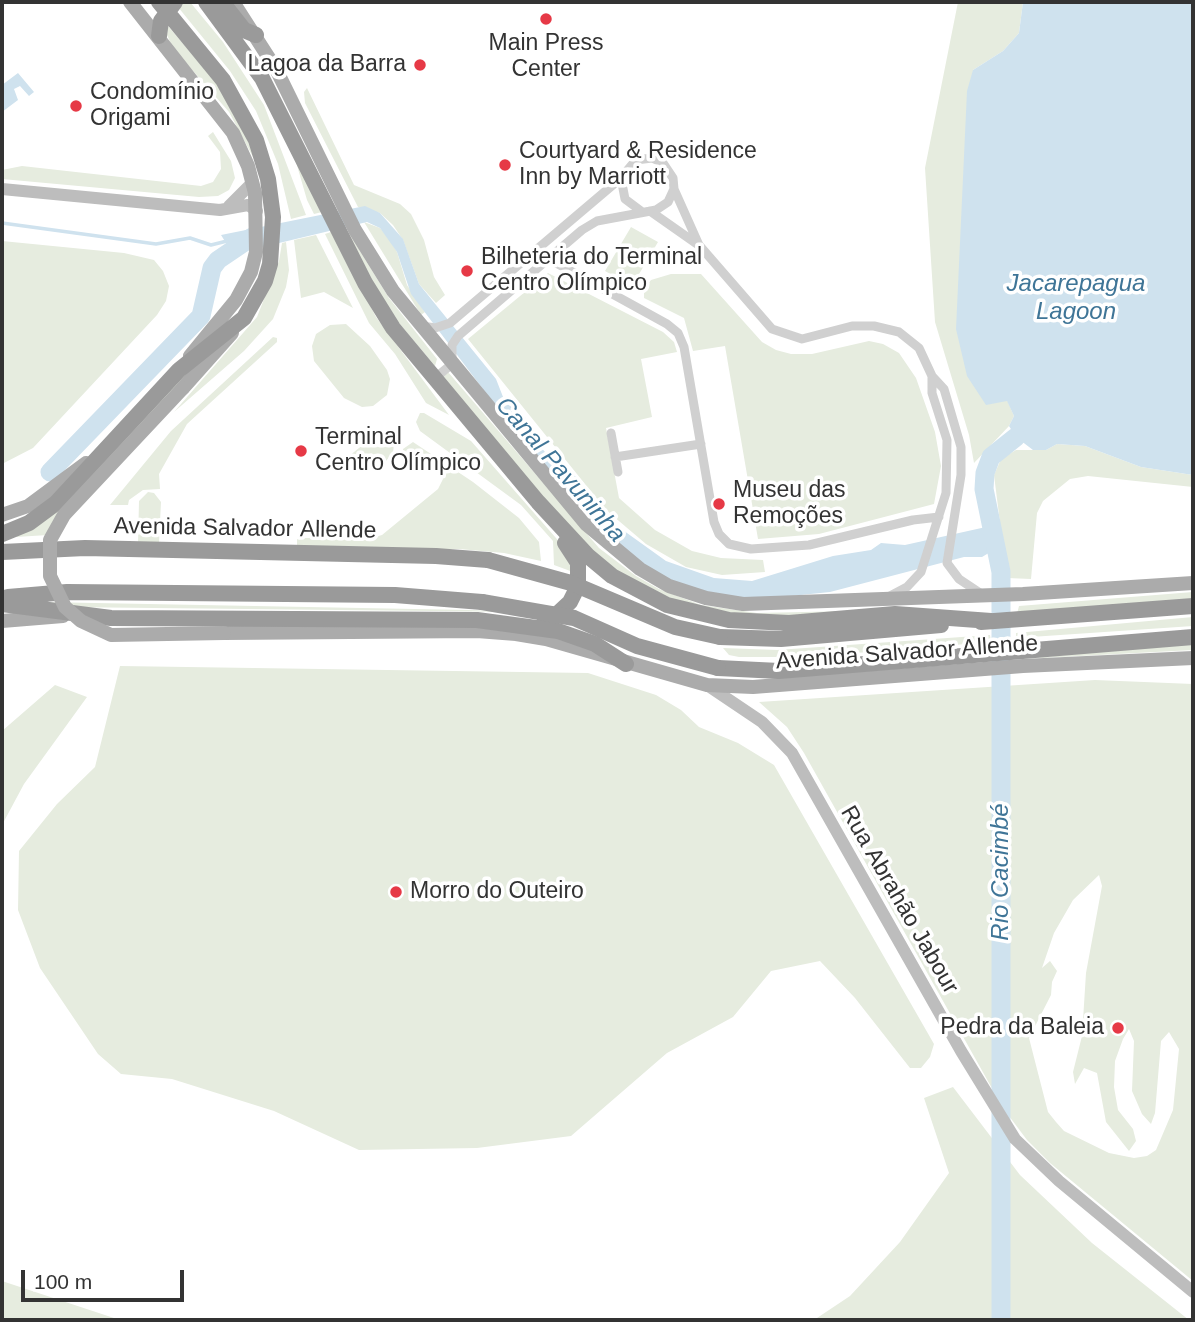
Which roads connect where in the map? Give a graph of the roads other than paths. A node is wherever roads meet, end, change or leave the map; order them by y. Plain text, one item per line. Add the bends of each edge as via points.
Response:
1 (130, 2) edge
2 (206, 2) edge
3 (222, 2) edge
4 (233, 2) edge
5 (167, 5) edge
6 (256, 35) junction
7 (159, 36) junction
8 (621, 178) junction
9 (253, 182) junction
10 (2, 189) edge
11 (674, 189) junction
12 (329, 198) junction
13 (229, 206) junction
14 (646, 211) junction
15 (262, 216) junction
16 (347, 233) junction
17 (699, 245) junction
18 (264, 251) junction
19 (548, 259) junction
20 (244, 318) junction
21 (420, 326) junction
22 (452, 364) junction
23 (179, 370) junction
24 (932, 376) junction
25 (435, 378) junction
26 (611, 433) dead end
27 (701, 444) junction
28 (99, 454) junction
29 (615, 457) junction
30 (618, 472) dead end
31 (544, 508) junction
32 (2, 515) edge
33 (939, 517) junction
34 (2, 534) edge
35 (2, 552) edge
36 (1193, 583) edge
37 (986, 595) junction
38 (2, 597) edge
39 (882, 599) junction
40 (2, 604) edge
41 (1193, 606) edge
42 (84, 614) junction
43 (477, 620) junction
44 (2, 621) edge
45 (994, 621) junction
46 (1193, 637) edge
47 (1193, 658) edge
48 (626, 664) junction
49 (707, 685) junction
50 (1193, 1292) edge

1 - 7 main road
2 - 12 highway via 262,78
3 - 6 highway via 244,30
4 - 6 main road
5 - 7 highway
5 - 15 highway via 237,102 256,140 268,179
6 - 12 main road via 292,99
7 - 9 main road via 233,133
8 - 11 street via 636,160 652,158 671,172
8 - 14 street via 625,200
8 - 21 street via 446,325
9 - 13 street
9 - 15 main road
10 - 13 street via 220,209
11 - 14 street via 664,205
11 - 17 street
12 - 16 highway
13 - 15 street via 248,205
14 - 17 street
14 - 19 street via 597,221
15 - 18 highway
16 - 21 main road
16 - 25 highway via 379,306
17 - 24 street via 765,323 780,334 808,339 852,326 874,326 905,335 925,357
18 - 20 highway via 265,281
18 - 23 main road via 244,288
19 - 22 street via 458,336
19 - 27 street via 678,334
20 - 23 highway
20 - 48 main road, Avenida Salvador Allende, bridge via 56,526 50,540 50,576 65,607 81,621 111,635 477,631 546,639
21 - 22 main road
22 - 25 street
22 - 39 main road via 586,524 639,569 669,586 743,604
23 - 28 highway
24 - 33 street via 948,453 948,480
24 - 37 street via 949,400 961,447 948,565 964,584
25 - 31 highway
26 - 29 street
27 - 29 street
27 - 33 street via 716,528 735,547 809,545
28 - 32 main road via 28,506
28 - 34 highway via 56,503 29,523
29 - 30 street
31 - 43 highway via 578,563 581,576 574,595 551,618 508,615
31 - 45 highway via 612,576 646,596 689,612 729,620 789,623 895,614
33 - 39 street via 921,572 907,587
35 - 45 highway, Avenida Salvador Allende, bridge via 85,548 488,560 571,583 674,627 720,637 781,639
36 - 37 main road
37 - 39 main road
38 - 46 highway, Avenida Salvador Allende, bridge via 67,592 395,595 482,602 574,618 637,646 718,668 779,671
40 - 42 highway
41 - 45 highway, Avenida Salvador Allende
42 - 43 highway via 111,618
42 - 44 main road
43 - 48 highway via 558,631 595,645
47 - 49 main road, Avenida Salvador Allende via 753,687
48 - 49 main road, Avenida Salvador Allende
49 - 50 street, Rua Abrahão Jabour via 762,722 792,753 1015,1139

